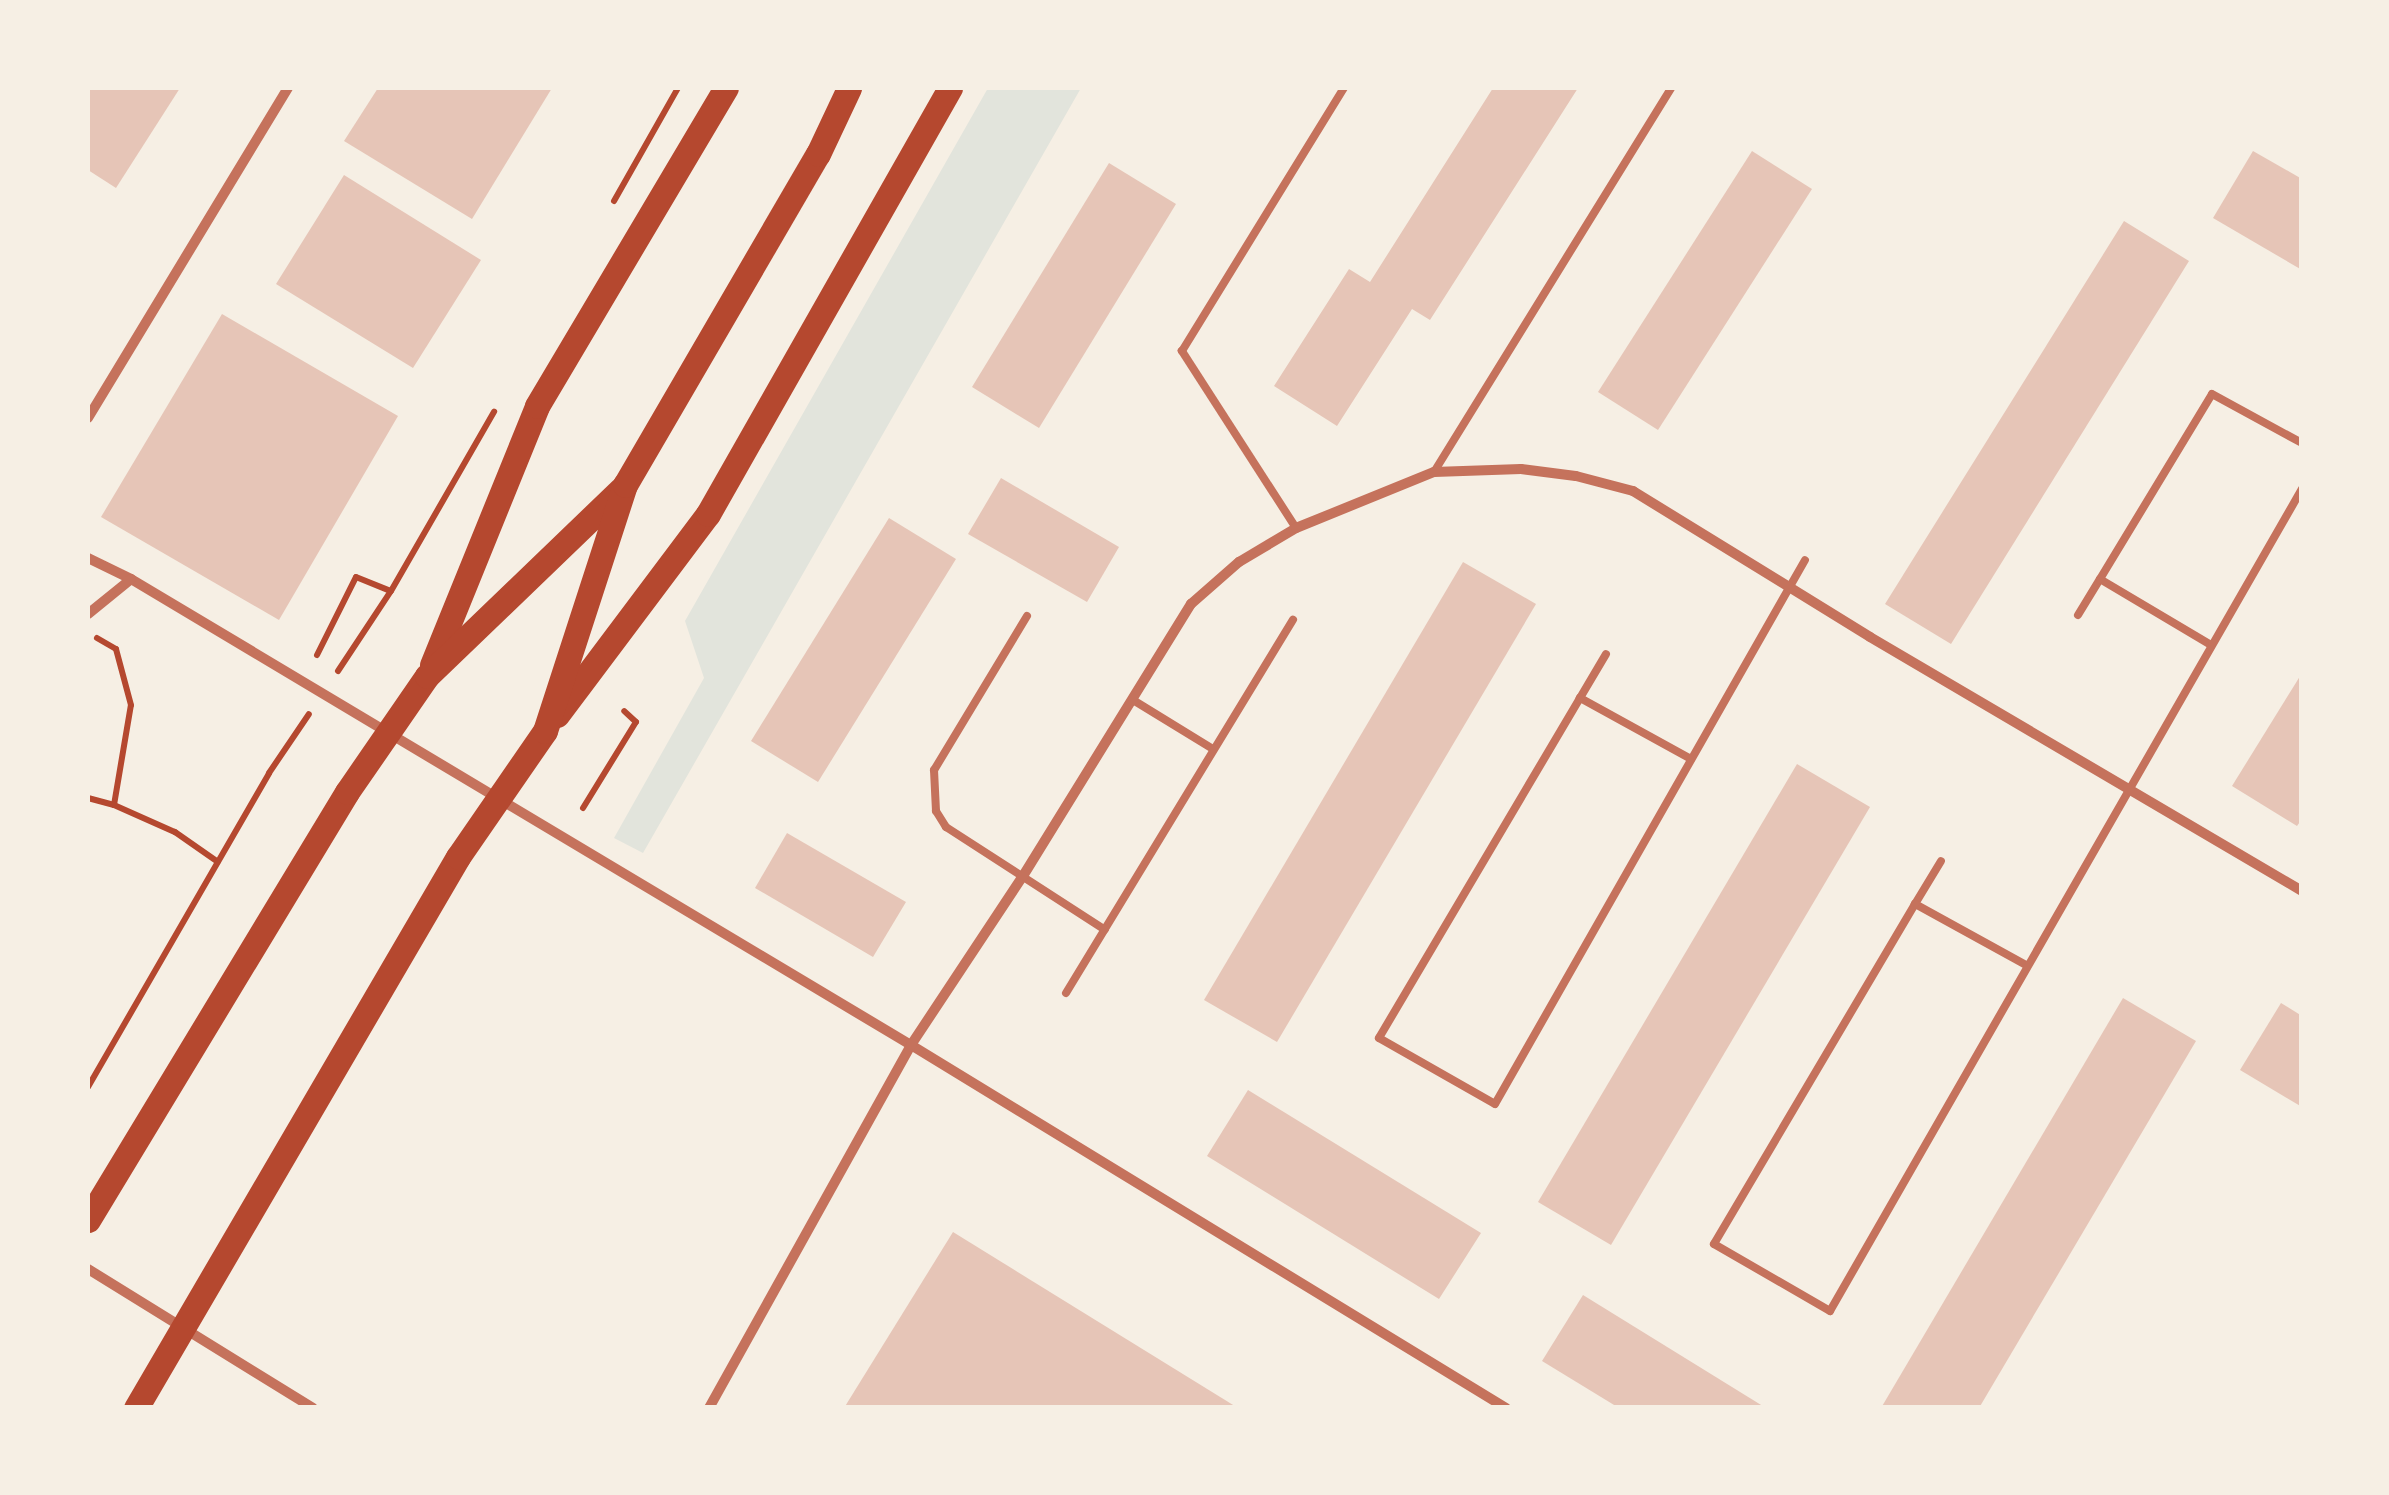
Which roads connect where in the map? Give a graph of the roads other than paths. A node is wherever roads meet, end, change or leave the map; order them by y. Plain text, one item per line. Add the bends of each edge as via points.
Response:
1 (288, 88) edge
2 (726, 88) edge
3 (849, 88) edge
4 (950, 88) edge
5 (1344, 88) edge
6 (1669, 88) edge
7 (88, 418) edge
8 (2302, 443) edge
9 (1434, 472) junction
10 (624, 485) junction
11 (2302, 489) edge
12 (1296, 528) junction
13 (88, 558) edge
14 (1805, 560) dead end
15 (131, 578) junction
16 (2100, 579) junction
17 (1788, 586) junction
18 (88, 614) edge
19 (1027, 616) dead end
20 (2078, 616) dead end
21 (1293, 619) dead end
22 (2211, 645) junction
23 (1606, 654) dead end
24 (427, 676) junction
25 (1580, 698) junction
26 (1133, 700) junction
27 (545, 731) junction
28 (1213, 748) junction
29 (1691, 759) junction
30 (2126, 788) junction
31 (1941, 861) dead end
32 (1023, 876) junction
33 (2302, 892) edge
34 (1916, 904) junction
35 (1105, 930) junction
36 (2026, 965) junction
37 (1066, 993) dead end
38 (911, 1045) junction
39 (88, 1220) edge
40 (88, 1270) edge
41 (136, 1408) edge
42 (313, 1408) edge
43 (709, 1408) edge
44 (1506, 1408) edge

1 - 7 street
2 - 24 main road via 538,406
3 - 10 main road via 818,154
4 - 27 main road via 708,514
5 - 12 lane via 1182,351
6 - 9 lane
8 - 16 lane via 2212,394
9 - 12 street
9 - 17 street via 1522,469 1634,491
10 - 24 main road
10 - 27 main road
11 - 22 lane
12 - 26 street via 1239,562 1191,604
13 - 15 street
14 - 17 lane
15 - 18 street
15 - 38 street
16 - 20 lane
16 - 22 lane
17 - 29 lane
17 - 30 street
19 - 32 lane via 934,770 933,792 946,826
21 - 28 lane
22 - 30 lane
23 - 25 lane
24 - 39 main road via 347,792
25 - 29 lane
25 - 29 lane via 1379,1038 1495,1104
26 - 28 lane
26 - 32 street
27 - 41 main road via 458,856
28 - 35 lane
30 - 33 street
30 - 36 lane
31 - 34 lane
32 - 35 lane
32 - 38 street
34 - 36 lane
34 - 36 lane via 1714,1244 1830,1310
35 - 37 lane
38 - 43 street
38 - 44 street
40 - 42 street

